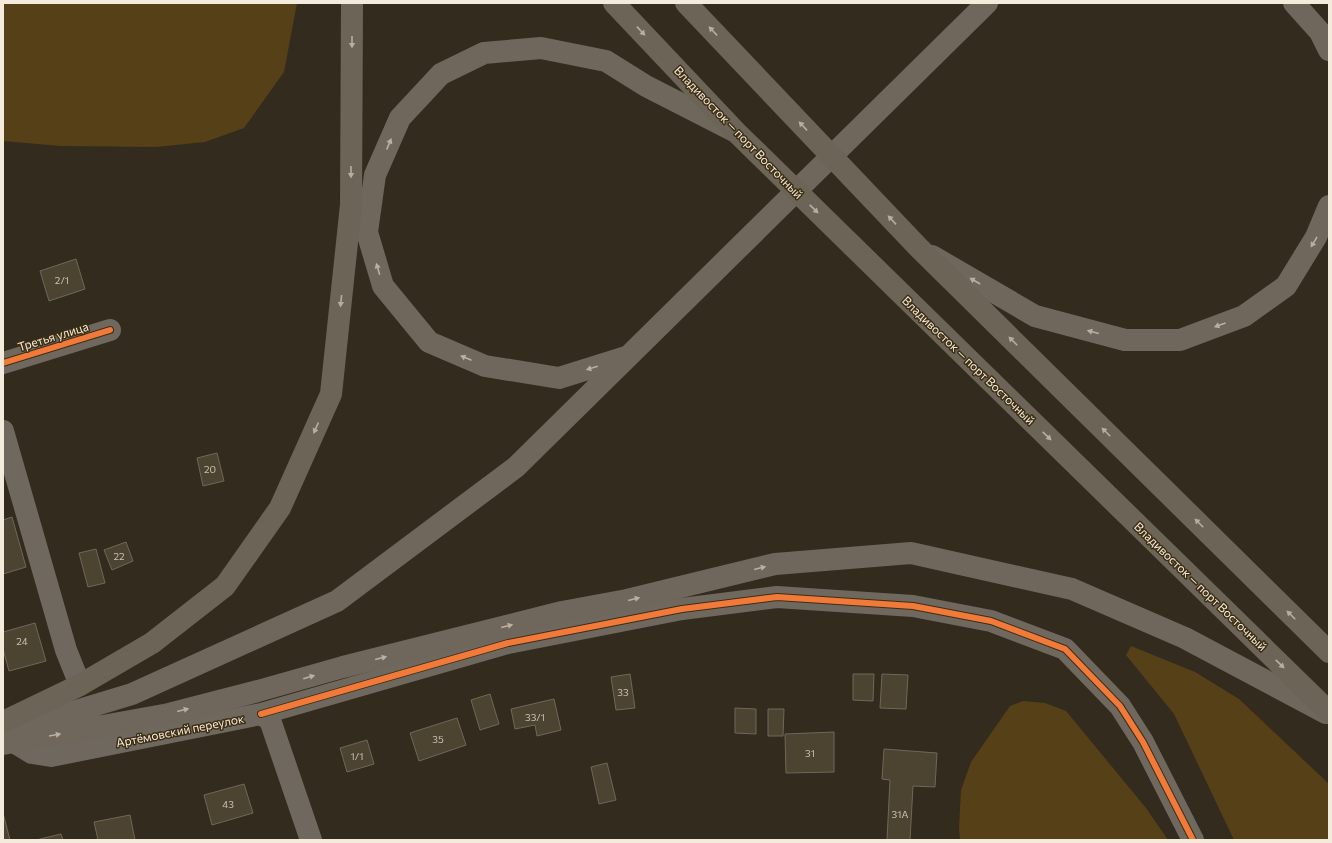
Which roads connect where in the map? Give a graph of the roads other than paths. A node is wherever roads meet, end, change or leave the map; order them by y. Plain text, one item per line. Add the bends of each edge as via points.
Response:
1 (352, 3) edge
2 (614, 3) edge
3 (686, 3) edge
4 (987, 3) edge
5 (1294, 3) edge
6 (1329, 50) edge
7 (736, 132) junction
8 (1329, 206) edge
9 (919, 248) junction
10 (110, 330) dead end
11 (629, 356) junction
12 (3, 363) edge
13 (3, 431) edge
14 (1329, 652) edge
15 (80, 684) junction
16 (1329, 713) edge
17 (261, 714) junction
18 (3, 722) edge
19 (7, 740) edge
20 (311, 840) edge
21 (1193, 840) edge

1 -> 15 highway via 351,205 331,394 280,508 225,586 152,643
2 -> 7 highway, Владивосток — порт Восточный
9 -> 3 highway
4 - 11 main road
5 - 6 main road via 1320,32
11 -> 7 main road via 559,378 485,366 429,342 383,286 367,232 376,175 400,118 441,74 484,53 541,48 606,61 646,86
7 -> 16 highway, Владивосток — порт Восточный
8 -> 9 main road via 1316,237 1286,286 1244,316 1180,340 1125,340 1035,316
14 -> 9 highway
10 - 12 street, Третья улица
11 - 19 main road via 516,467 336,601 132,694
13 - 15 street via 66,650
15 - 18 highway
19 -> 16 main road via 169,714 562,612 627,600 775,564 911,553 1072,589 1185,638
17 - 19 street, Артёмовский переулок via 51,756 32,753
17 - 20 street, Артёмовский переулок via 270,720
17 - 21 street via 508,643 682,609 777,597 913,606 992,621 1065,649 1120,706 1143,742

